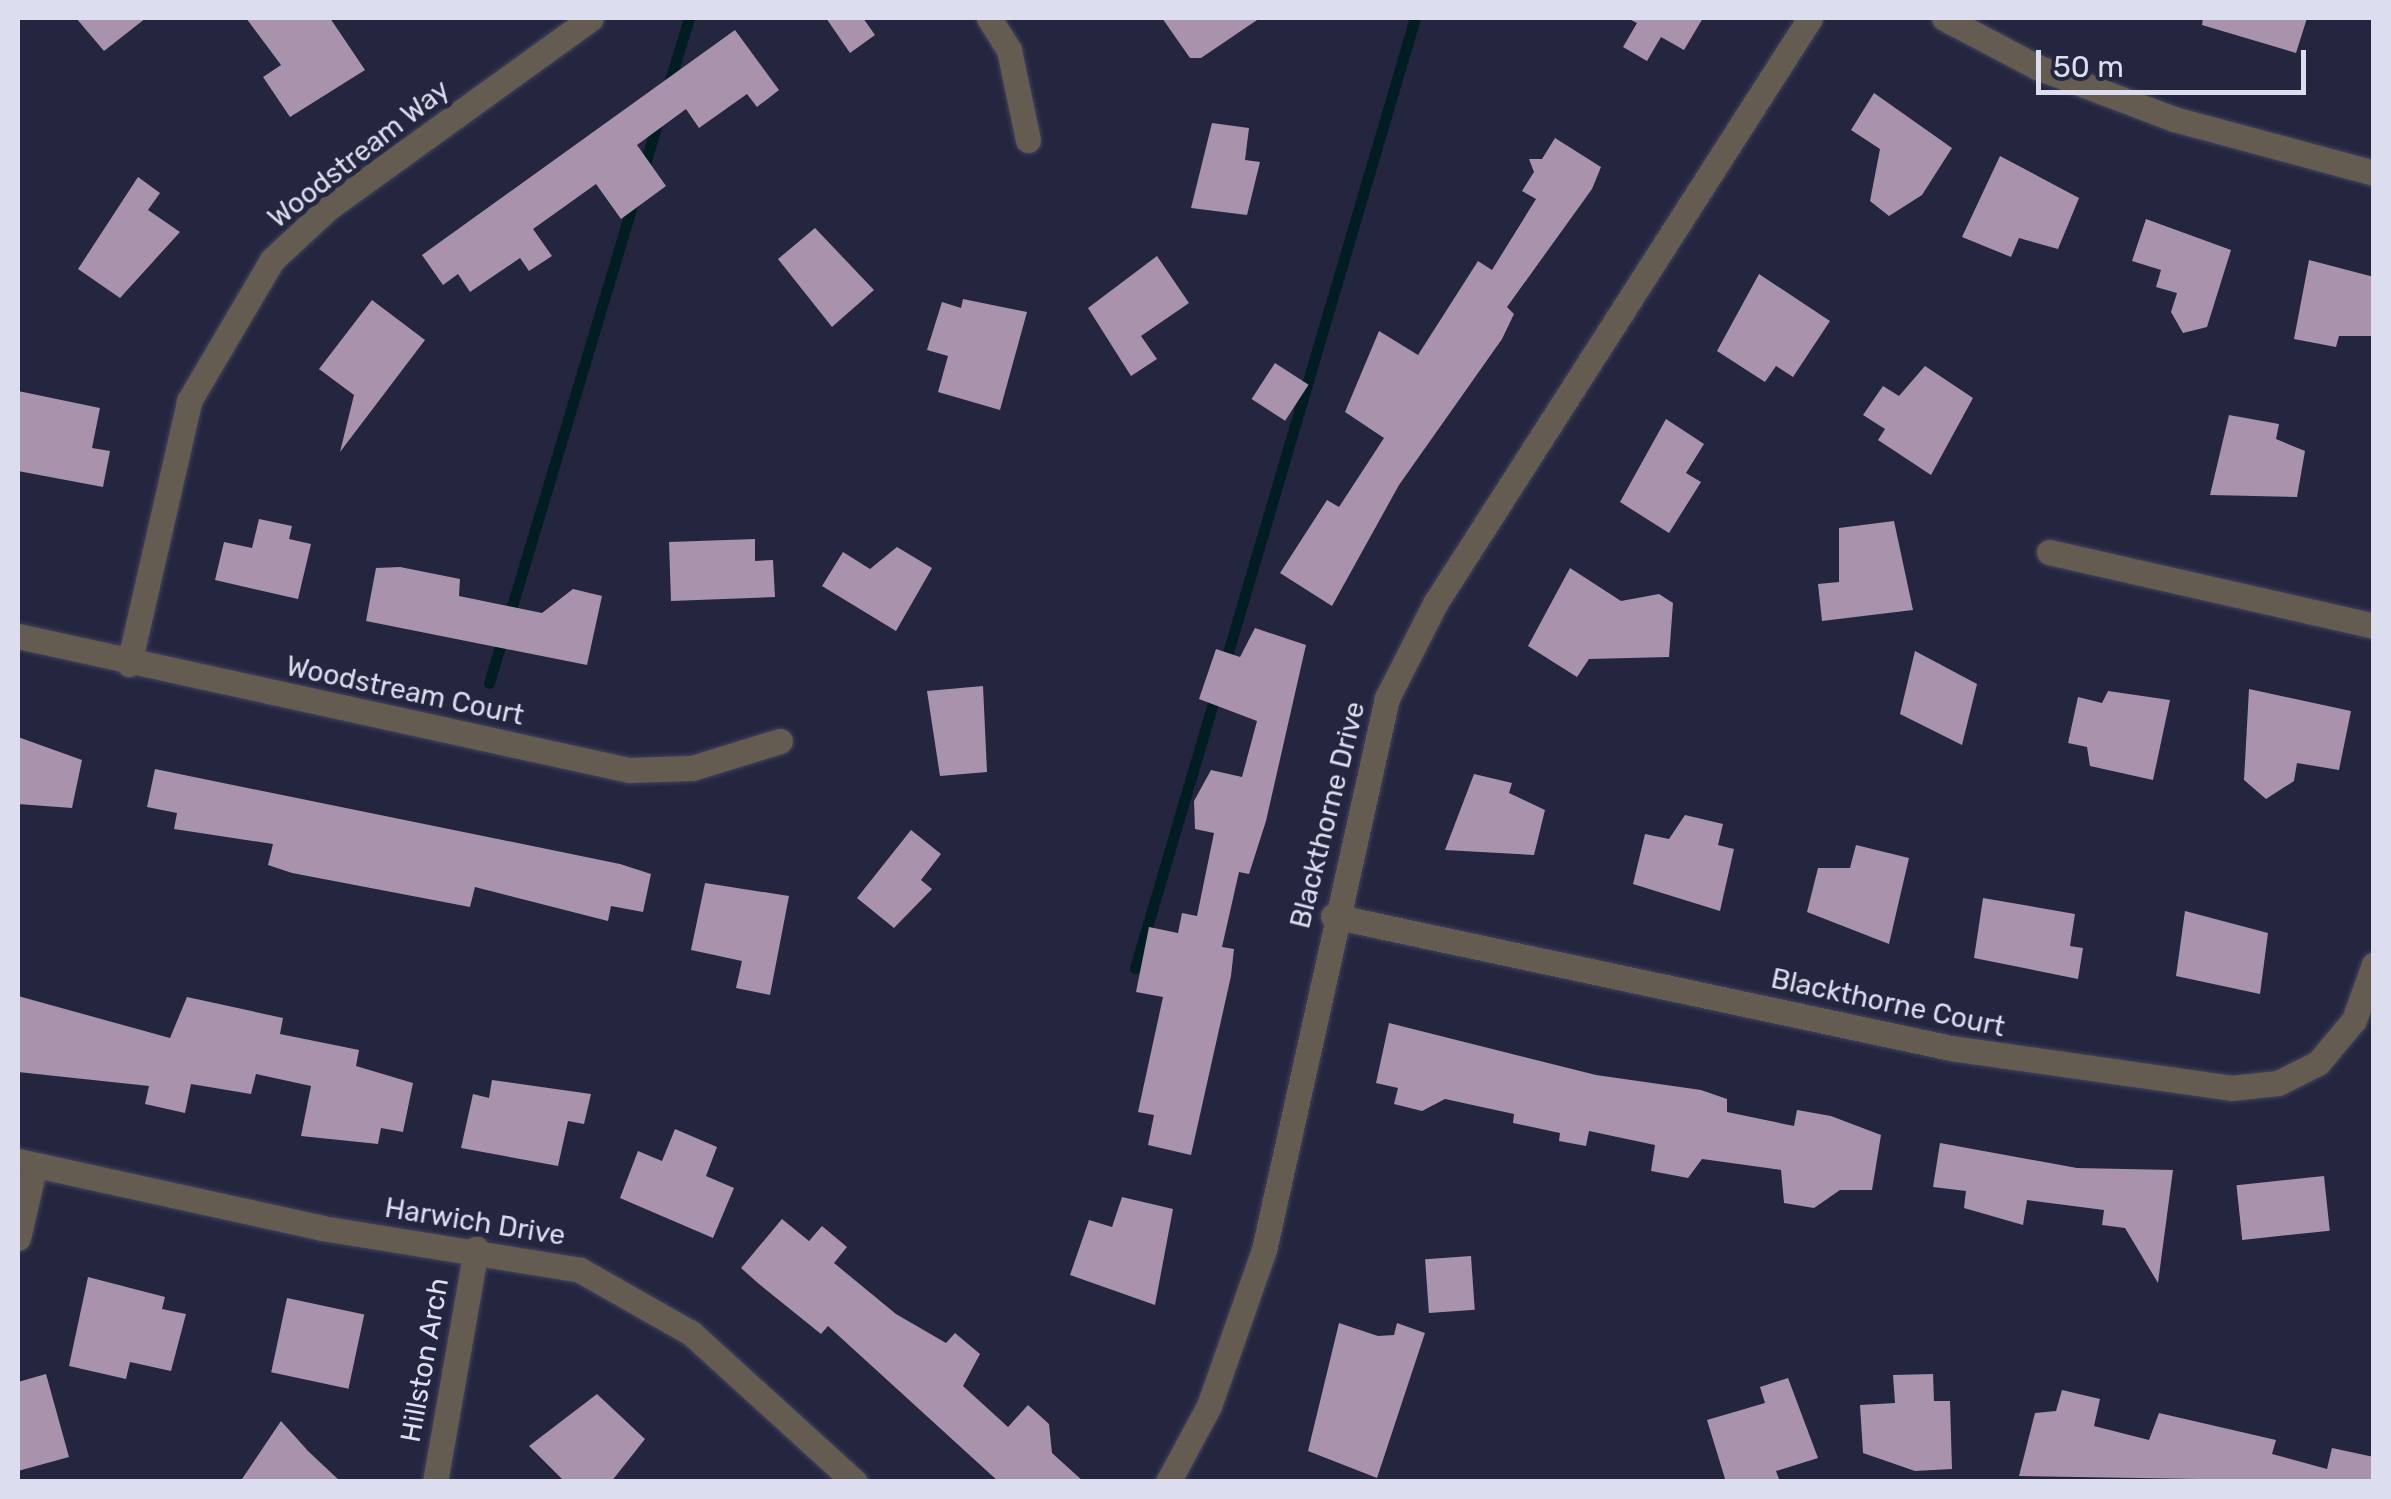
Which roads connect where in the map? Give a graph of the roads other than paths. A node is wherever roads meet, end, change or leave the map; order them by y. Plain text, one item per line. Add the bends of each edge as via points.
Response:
1 (591, 18) edge
2 (988, 18) edge
3 (1810, 18) edge
4 (1944, 18) edge
5 (1028, 140) dead end
6 (2374, 173) edge
7 (2049, 552) dead end
8 (2374, 626) edge
9 (18, 636) edge
10 (128, 664) junction
11 (780, 741) dead end
12 (1333, 916) junction
13 (2374, 964) edge
14 (26, 1163) edge
15 (18, 1238) edge
16 (476, 1249) junction
17 (435, 1482) edge
18 (855, 1482) edge
19 (1168, 1482) edge

1 - 10 street, Woodstream Way via 328,208 272,260 189,401
2 - 5 street via 1009,50
3 - 12 street, Blackthorne Drive via 1410,648 1371,747
4 - 6 street via 2038,67 2174,119
7 - 8 street
9 - 10 street, Woodstream Court
10 - 11 street, Woodstream Court via 629,770 692,768
12 - 13 street, Blackthorne Court via 1968,1052 2231,1088 2278,1083 2318,1063 2354,1020
12 - 19 street, Blackthorne Drive via 1264,1250 1209,1406
14 - 15 street
14 - 16 street, Harwich Drive via 322,1228
16 - 17 street, Hillston Arch
16 - 18 street, Harwich Drive via 580,1270 650,1306

